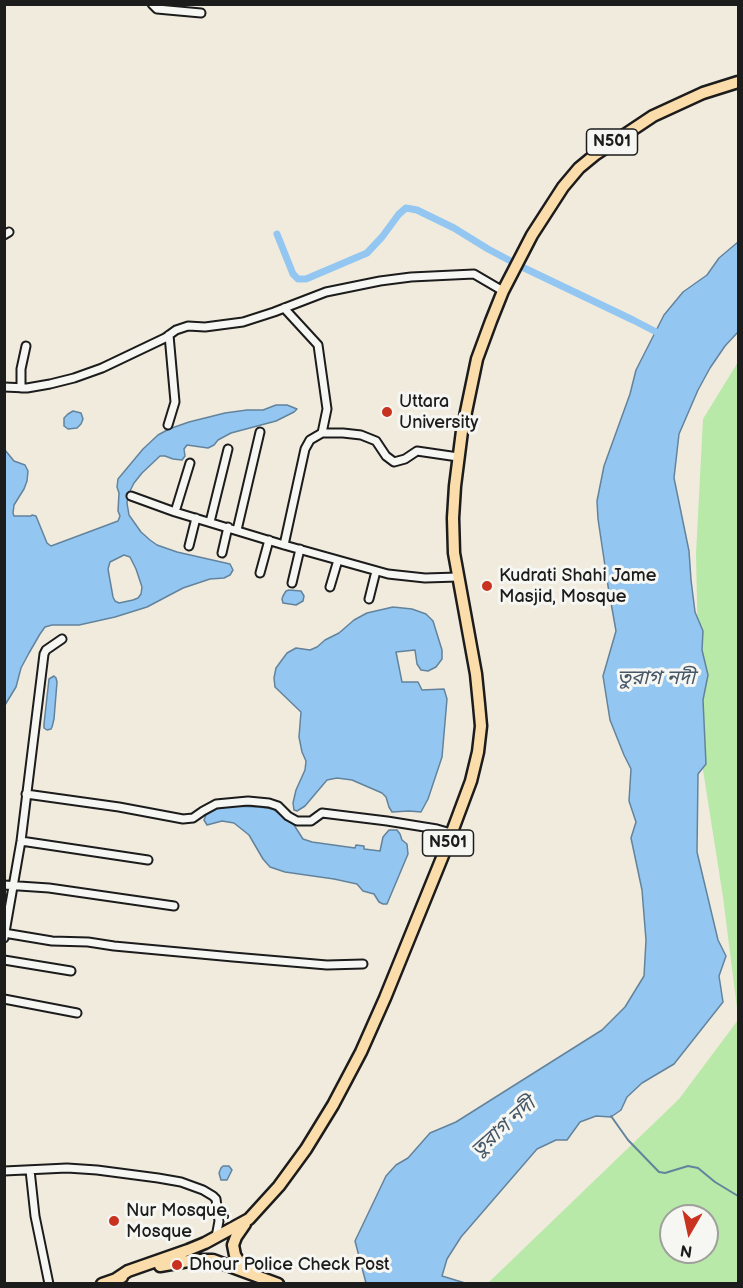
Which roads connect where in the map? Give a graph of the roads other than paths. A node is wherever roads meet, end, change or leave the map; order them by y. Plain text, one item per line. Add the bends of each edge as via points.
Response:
1 (152, 4) edge
2 (201, 14) dead end
3 (738, 82) edge
4 (505, 287) junction
5 (284, 308) junction
6 (169, 335) junction
7 (26, 346) dead end
8 (4, 387) edge
9 (21, 388) junction
10 (168, 424) dead end
11 (260, 432) dead end
12 (322, 433) junction
13 (228, 449) dead end
14 (458, 457) junction
15 (190, 463) dead end
16 (131, 496) dead end
17 (175, 512) junction
18 (196, 518) junction
19 (210, 522) junction
20 (228, 527) junction
21 (237, 530) junction
22 (269, 540) junction
23 (284, 545) junction
24 (189, 546) dead end
25 (300, 549) junction
26 (222, 553) dead end
27 (338, 560) junction
28 (376, 571) junction
29 (260, 573) dead end
30 (458, 577) junction
31 (292, 583) dead end
32 (330, 587) dead end
33 (369, 599) dead end
34 (62, 639) dead end
35 (26, 794) junction
36 (451, 833) junction
37 (21, 841) junction
38 (148, 860) dead end
39 (13, 884) junction
40 (4, 885) edge
41 (174, 906) dead end
42 (5, 935) edge
43 (4, 960) edge
44 (363, 964) dead end
45 (71, 971) dead end
46 (4, 999) edge
47 (77, 1013) dead end
48 (30, 1170) junction
49 (4, 1171) edge
50 (249, 1219) junction
51 (216, 1238) junction
52 (255, 1276) junction
53 (116, 1278) junction
54 (49, 1284) edge
55 (102, 1284) edge
56 (278, 1284) edge

1 - 2 street via 158,9
3 - 4 highway, N501 via 653,116 579,168 542,219
4 - 5 street via 474,274 411,277 326,292
4 - 14 highway, N501 via 477,359
5 - 6 street via 230,325 188,326
5 - 12 street via 318,345 327,409
6 - 9 street via 102,368 50,384
6 - 10 street via 175,402
7 - 9 street
8 - 9 street
11 - 21 street
12 - 14 street via 361,435 376,441 394,462 417,451
12 - 23 street via 310,440 305,449
13 - 19 street
14 - 30 highway, N501 via 453,518
15 - 17 street
16 - 17 street
17 - 18 street
18 - 19 street
18 - 24 street
19 - 20 street
20 - 21 street
20 - 26 street
21 - 22 street
22 - 23 street
22 - 29 street
23 - 25 street
25 - 27 street
25 - 31 street
27 - 28 street
27 - 32 street
28 - 30 street via 425,578
28 - 33 street
30 - 36 highway, N501 via 481,726 471,781
34 - 35 street via 44,654
35 - 36 street via 183,819 193,819 216,804 232,801 270,803 297,822 311,821 322,813
35 - 37 street
36 - 50 highway, N501 via 362,1052 306,1149
37 - 38 street
37 - 39 street
39 - 40 street
39 - 41 street
39 - 42 street
42 - 44 street via 233,957
43 - 45 street
46 - 47 street
48 - 49 street
48 - 51 street via 97,1170 181,1182 203,1190 216,1199
48 - 54 street
50 - 51 highway, N501
50 - 52 highway via 233,1245 239,1262
51 - 53 highway, N501
52 - 53 highway via 213,1260 194,1260
52 - 56 highway
53 - 55 highway

